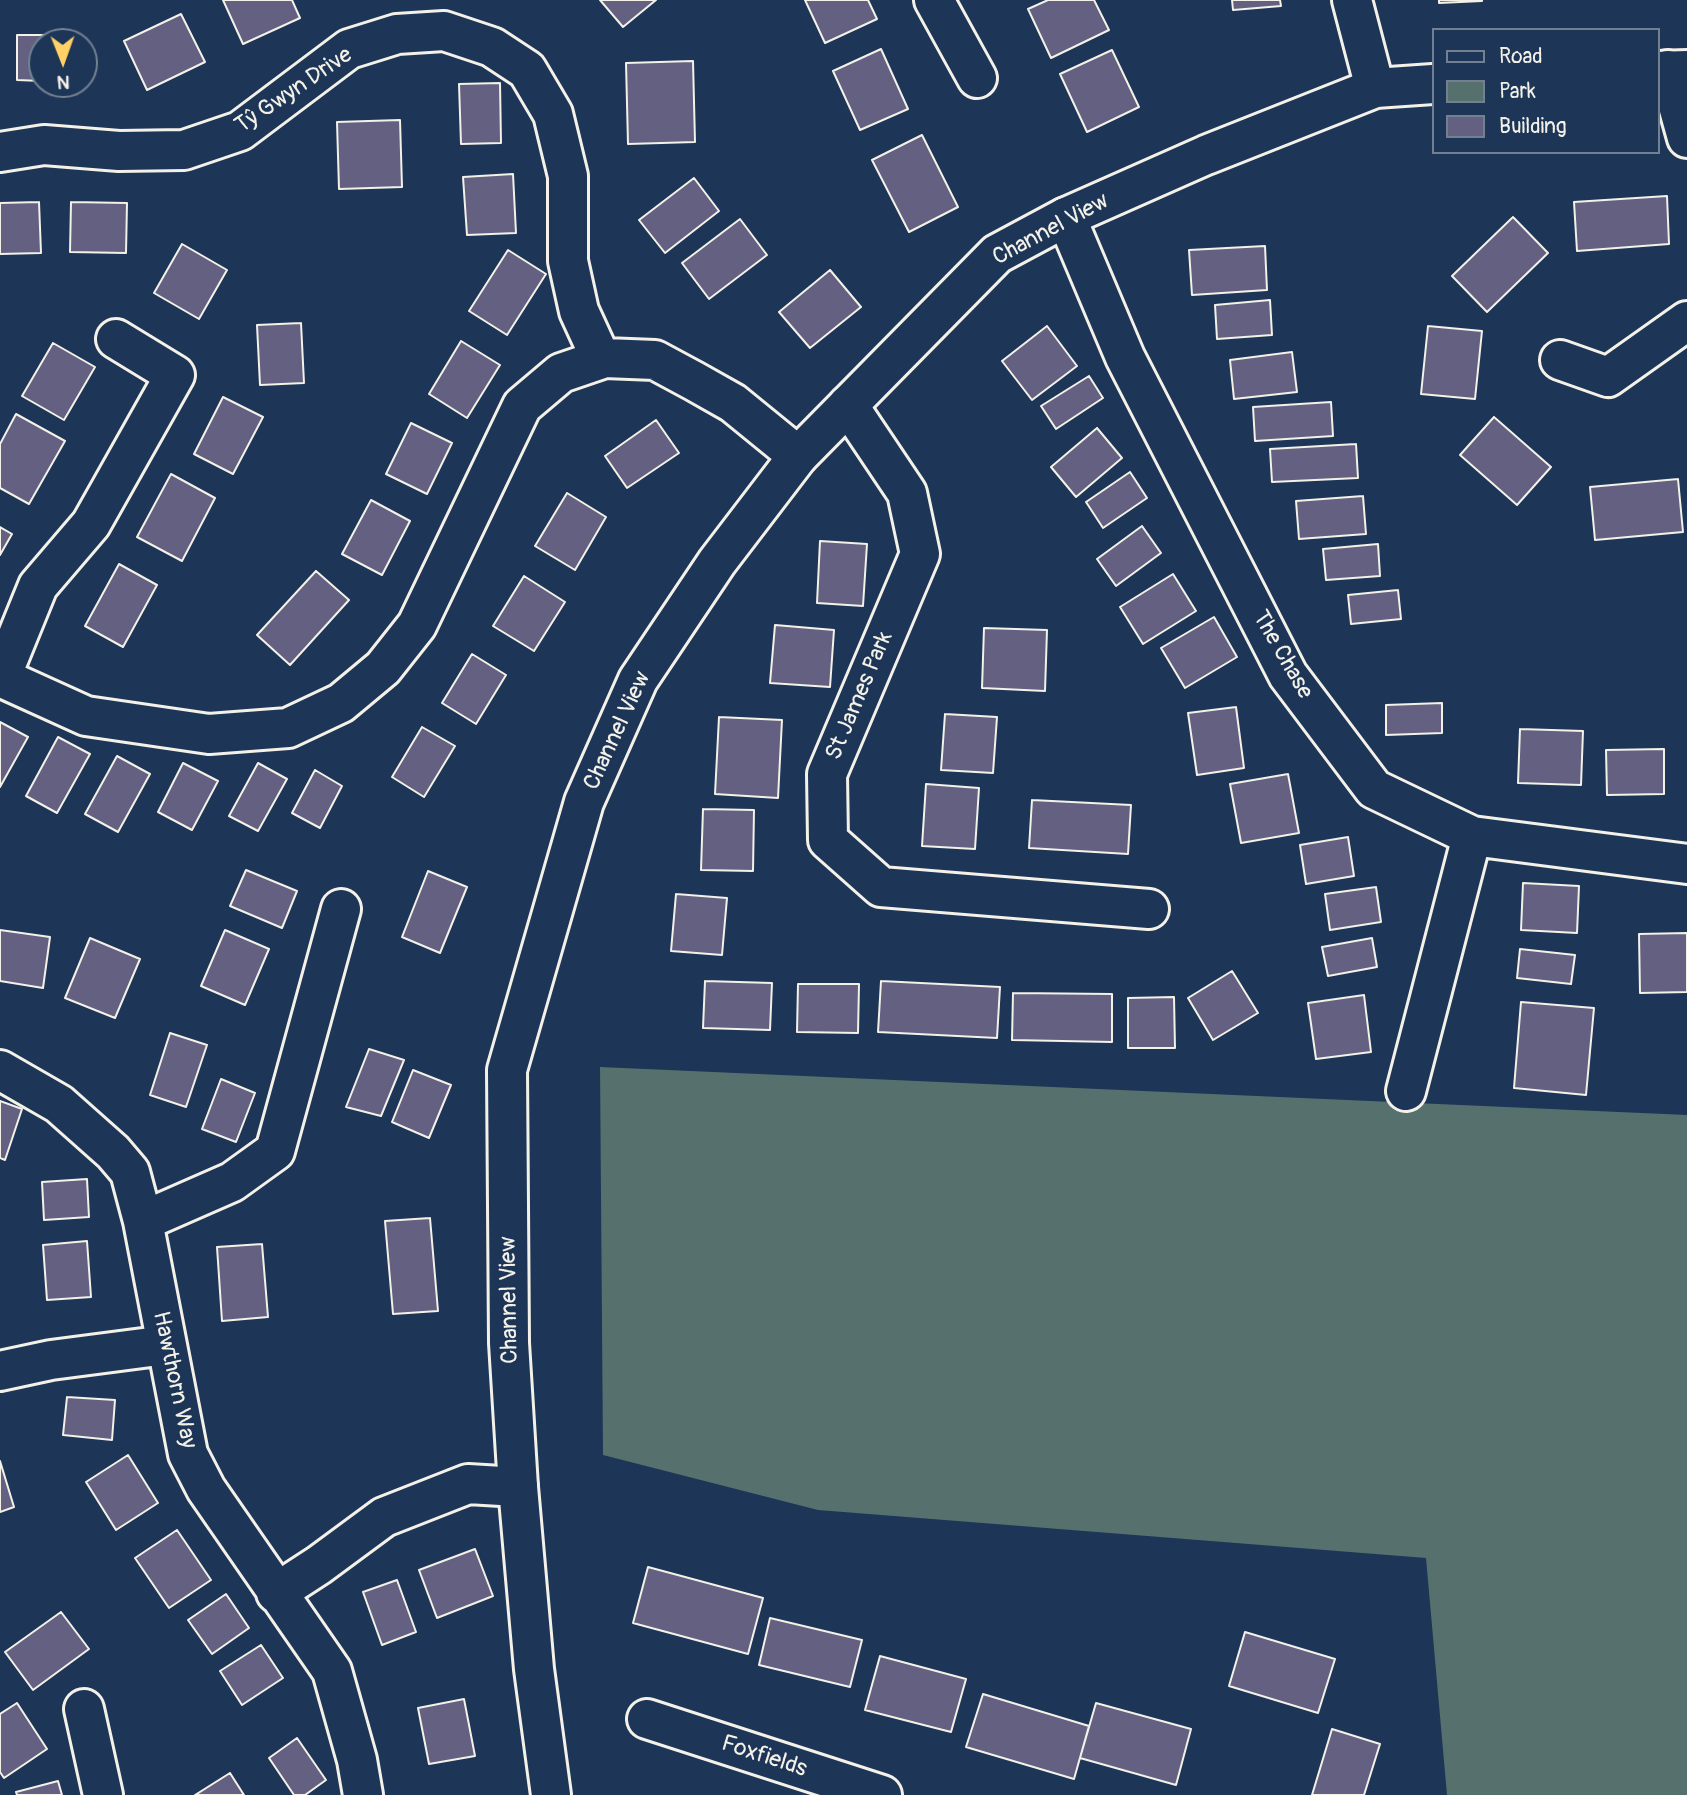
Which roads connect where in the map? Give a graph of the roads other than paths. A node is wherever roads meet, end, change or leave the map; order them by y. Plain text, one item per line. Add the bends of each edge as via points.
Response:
1 (934, 0) edge
2 (1352, 0) edge
3 (1671, 70) edge
4 (977, 78) dead end
5 (1432, 85) edge
6 (1375, 88) junction
7 (1687, 138) edge
8 (0, 152) edge
9 (1066, 217) junction
10 (1687, 321) edge
11 (116, 339) dead end
12 (601, 359) junction
13 (1560, 360) dead end
14 (848, 405) junction
15 (798, 456) junction
16 (1, 677) edge
17 (1472, 836) junction
18 (1687, 864) edge
19 (341, 909) dead end
20 (1149, 909) dead end
21 (0, 1070) edge
22 (1406, 1091) dead end
23 (143, 1221) junction
24 (166, 1345) junction
25 (0, 1371) edge
26 (517, 1487) junction
27 (276, 1593) junction
28 (84, 1709) dead end
29 (647, 1719) dead end
30 (103, 1795) edge
31 (363, 1795) edge
32 (551, 1795) edge
33 (882, 1795) edge

1 - 4 street
2 - 6 street
3 - 7 street
5 - 6 street, Channel View
6 - 9 street, Channel View
8 - 12 street, Tŷ Gwyn Drive via 44,145 184,150 240,131 349,49 397,34 444,31 492,47 527,69 553,114 568,176 568,261 579,311
9 - 14 street, Channel View via 997,254
9 - 17 street, The Chase via 1125,357 1288,675 1374,789
10 - 13 street via 1608,377
11 - 16 street via 175,375 91,524 38,586
12 - 15 street via 654,360 733,403
12 - 16 street via 561,373 522,406 417,625 383,668 341,703 288,728 209,734 86,716
14 - 15 street, Channel View
14 - 20 street, St James Park via 907,493 919,554 827,774 828,840 881,887
15 - 26 street, Channel View via 717,562 638,680 584,802 507,1070 509,1343
17 - 18 street, The Chase
17 - 22 street
19 - 23 street via 275,1151 232,1182
21 - 23 street, Hawthorn Way via 59,1104 113,1152 131,1172
23 - 24 street, Hawthorn Way
24 - 25 street
24 - 27 street, Hawthorn Way via 188,1454 206,1489
26 - 27 street via 468,1484 384,1517
26 - 32 street, Channel View
27 - 31 street, Hawthorn Way via 332,1671
28 - 30 street
29 - 33 street, Foxfields

